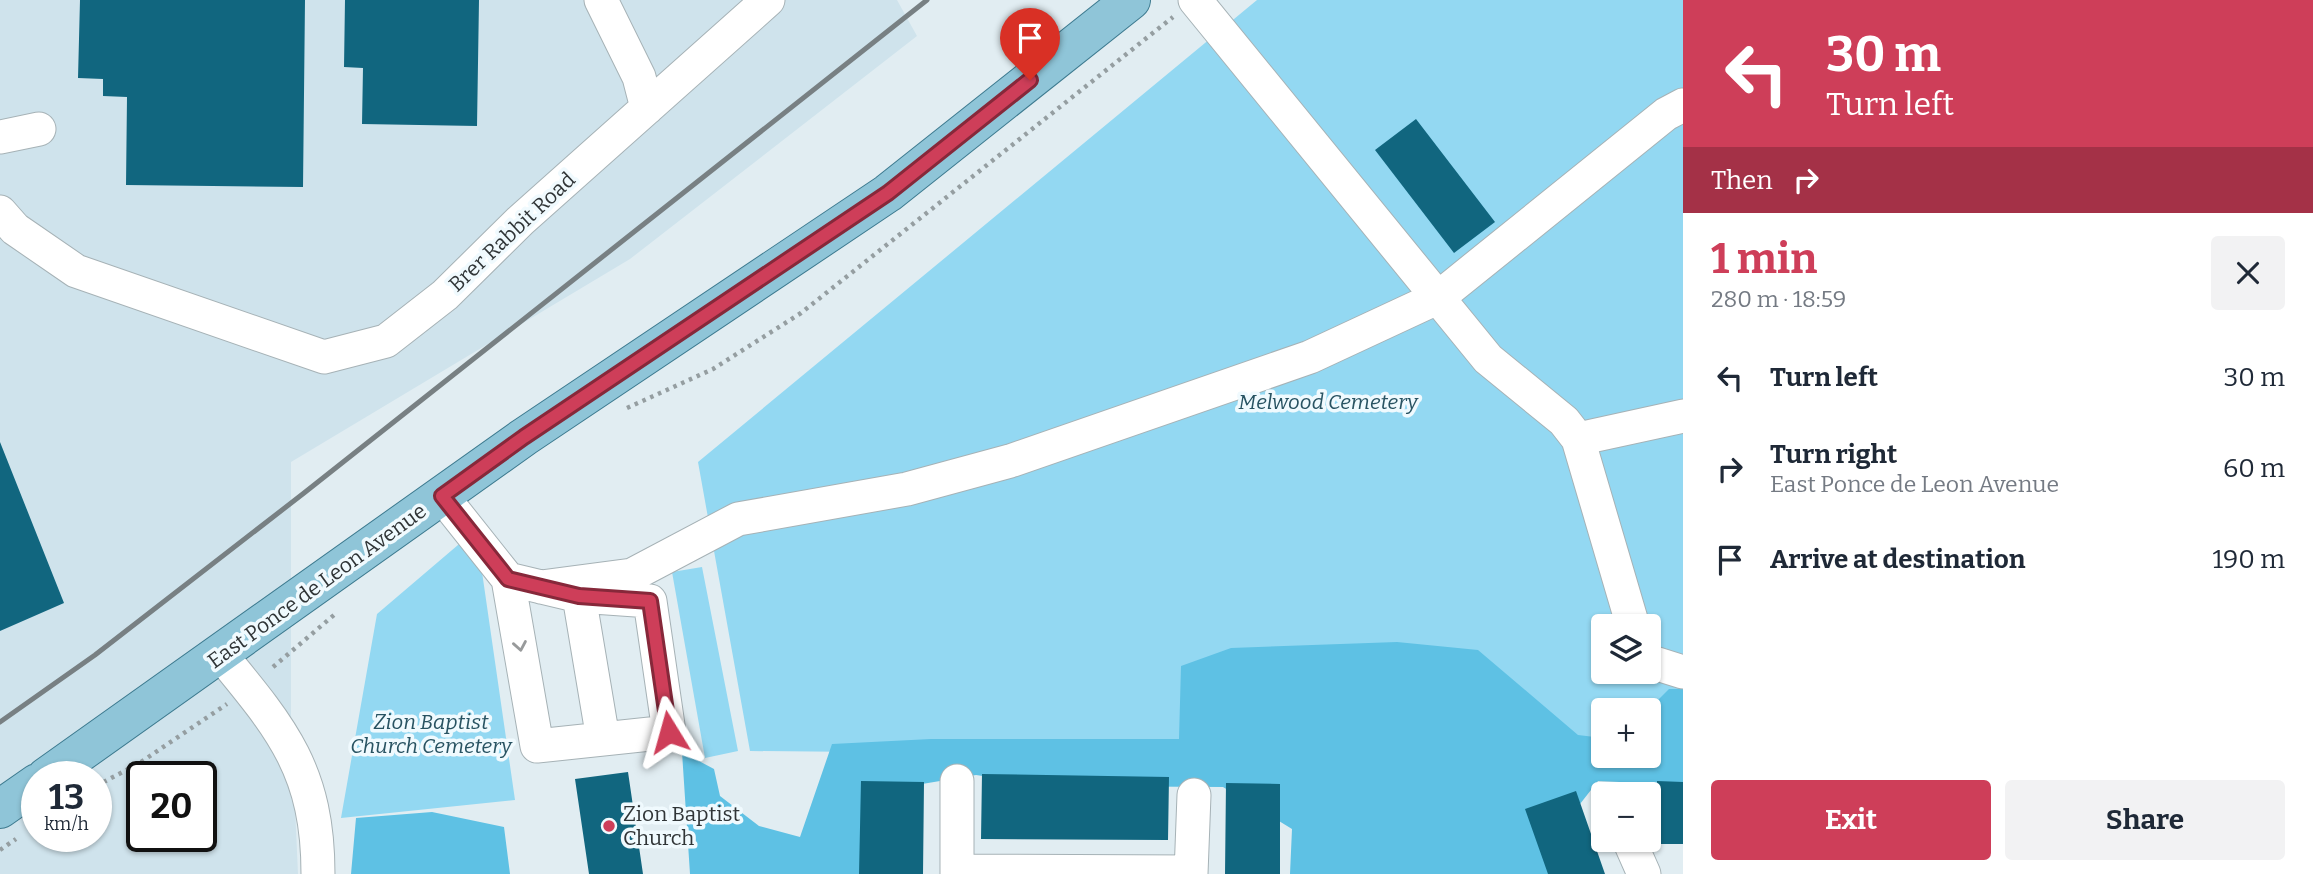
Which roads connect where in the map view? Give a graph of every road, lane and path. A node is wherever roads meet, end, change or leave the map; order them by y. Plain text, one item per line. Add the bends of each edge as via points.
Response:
1 (601, 0) edge
2 (768, 0) edge
3 (1131, 0) edge
4 (1195, 0) edge
5 (1683, 105) edge
6 (646, 108) junction
7 (39, 130) dead end
8 (0, 137) edge
9 (0, 212) edge
10 (1439, 297) junction
11 (1683, 416) edge
12 (1578, 439) junction
13 (442, 496) junction
14 (508, 579) junction
15 (541, 587) junction
16 (579, 596) junction
17 (1629, 614) edge
18 (220, 655) junction
19 (1661, 665) edge
20 (1683, 672) edge
21 (227, 703) dead end
22 (603, 739) junction
23 (69, 761) edge
24 (112, 778) edge
25 (957, 781) dead end
26 (21, 794) edge
27 (1194, 795) dead end
28 (0, 809) edge
29 (1634, 852) edge
30 (957, 872) edge
31 (1099, 873) edge
32 (1191, 873) edge
33 (318, 874) edge
34 (1644, 874) edge

1 - 6 street via 639,77
2 - 6 street, Brer Rabbit Road
3 - 13 main road, East Ponce de Leon Avenue via 888,193
4 - 10 street
5 - 10 street via 1665,114
6 - 9 street, Brer Rabbit Road via 445,295 386,341 324,357 76,271 15,229
7 - 8 street
10 - 12 street via 1488,359 1564,421
10 - 15 street via 1310,357 1010,461 907,489 738,519 632,575
11 - 12 street
12 - 17 street
13 - 14 street
13 - 18 main road, East Ponce de Leon Avenue
14 - 15 street
14 -> 22 street via 537,746
15 - 16 street
16 - 22 street
16 - 22 street via 650,601 669,732
18 - 23 main road, East Ponce de Leon Avenue
18 - 33 street via 285,736 312,797
19 - 20 street
21 - 24 path
25 - 30 street
26 - 28 main road
27 - 32 street
29 - 34 street
30 - 31 street
31 - 32 street

